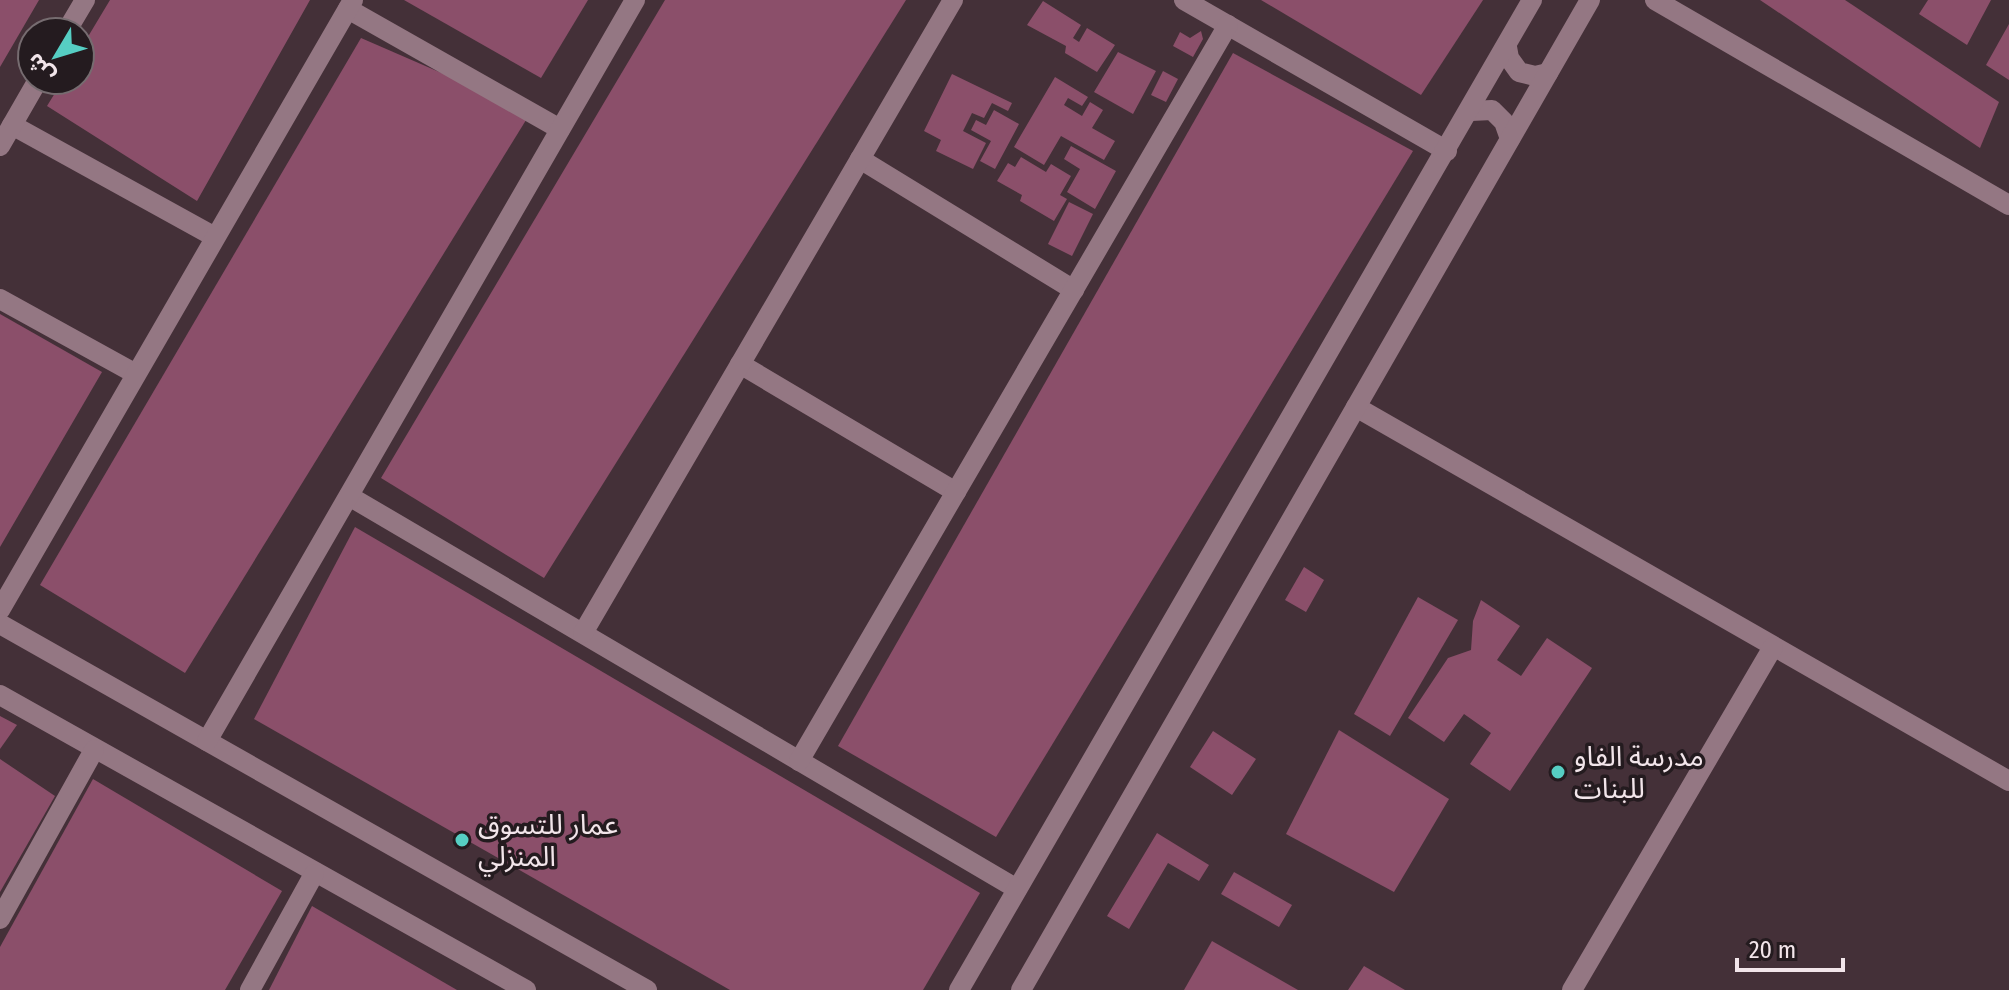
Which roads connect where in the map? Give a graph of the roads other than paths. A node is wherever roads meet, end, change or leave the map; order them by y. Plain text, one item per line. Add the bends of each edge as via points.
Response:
1 (635, 0) edge
2 (953, 0) edge
3 (1184, 0) edge
4 (1532, 0) edge
5 (1590, 0) edge
6 (1655, 0) edge
7 (350, 5) edge
8 (1228, 25) junction
9 (1507, 47) junction
10 (1548, 73) junction
11 (29, 96) edge
12 (1471, 111) junction
13 (12, 125) junction
14 (560, 129) junction
15 (1510, 139) junction
16 (0, 146) edge
17 (1447, 151) junction
18 (860, 159) junction
19 (2009, 205) edge
20 (215, 237) junction
21 (1074, 290) junction
22 (0, 299) edge
23 (740, 364) junction
24 (136, 374) junction
25 (1356, 407) junction
26 (956, 492) junction
27 (349, 496) junction
28 (0, 610) edge
29 (0, 624) edge
30 (583, 633) junction
31 (1773, 647) junction
32 (0, 695) edge
33 (207, 741) junction
34 (94, 750) junction
35 (799, 761) junction
36 (2009, 781) edge
37 (314, 874) junction
38 (1017, 889) junction
39 (0, 919) edge
40 (250, 990) edge
41 (526, 990) edge
42 (647, 990) edge
43 (959, 990) edge
44 (1021, 990) edge
45 (1572, 990) edge

1 - 14 street
2 - 18 street
3 - 8 street
4 - 9 street
5 - 10 street
6 - 19 street
7 - 14 street
7 - 20 street
8 - 17 street
8 - 21 street
9 - 10 street via 1519,72
9 - 12 street
10 - 15 street
11 - 13 street
12 - 15 street via 1492,110
12 - 17 street
13 - 16 street
13 - 20 street
14 - 27 street
15 - 25 street
17 - 38 street
18 - 21 street
18 - 23 street
20 - 24 street
21 - 26 street
22 - 24 street
23 - 26 street
23 - 30 street
24 - 28 street
25 - 31 street
25 - 44 street
26 - 35 street
27 - 30 street
27 - 33 street
29 - 33 street
30 - 35 street
31 - 36 street
31 - 45 street
32 - 34 street
33 - 42 street
34 - 37 street
34 - 39 street
35 - 38 street
37 - 40 street
37 - 41 street
38 - 43 street

